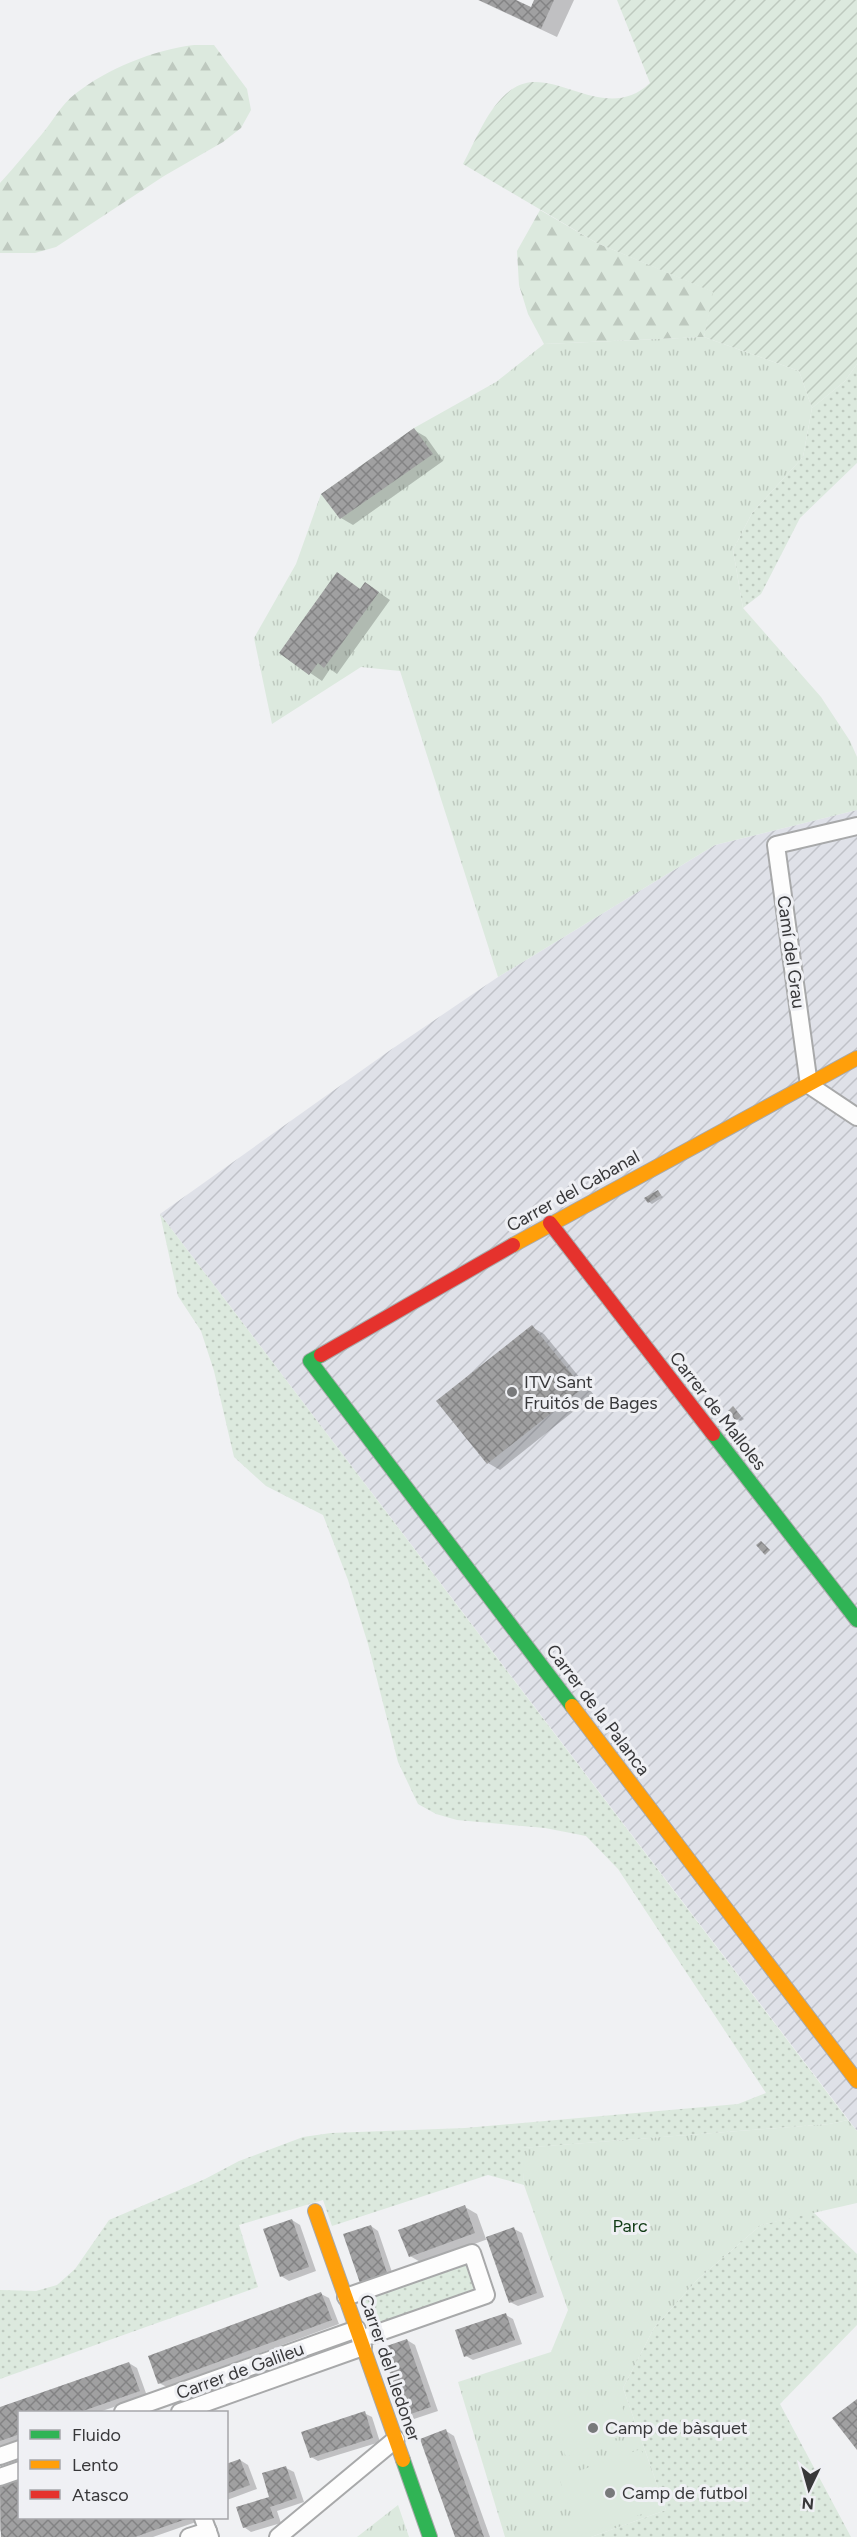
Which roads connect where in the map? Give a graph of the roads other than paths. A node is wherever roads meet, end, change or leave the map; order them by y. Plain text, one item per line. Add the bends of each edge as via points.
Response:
1 (857, 826) edge
2 (857, 1058) edge
3 (809, 1085) junction
4 (857, 1118) edge
5 (550, 1223) junction
6 (310, 1361) joint
7 (857, 1620) edge
8 (857, 2081) edge
9 (315, 2211) dead end
10 (346, 2297) junction
11 (360, 2338) junction
12 (163, 2406) edge
13 (130, 2411) edge
14 (182, 2411) edge
15 (396, 2439) junction
16 (18, 2450) edge
17 (0, 2456) edge
18 (18, 2471) edge
19 (0, 2477) edge
20 (207, 2528) edge
21 (189, 2537) edge
22 (278, 2537) edge
23 (430, 2537) edge

1 - 3 street, Camí del Grau via 776,845
2 - 3 street, Carrer del Cabanal
3 - 4 street
3 - 5 street, Carrer del Cabanal
5 - 6 street, Carrer del Cabanal
5 - 7 street, Carrer de Malloles
6 - 8 street, Carrer de la Palanca
9 - 10 street, Carrer del Lledoner
10 - 11 street, Carrer del Lledoner
10 - 11 street via 472,2253 486,2295
11 - 12 street, Carrer de Galileu
11 - 14 street
11 - 15 street, Carrer del Lledoner
12 - 13 street, Carrer de Galileu
15 - 22 street
15 - 23 street, Carrer del Lledoner
16 - 17 street
18 - 19 street
20 - 21 street

